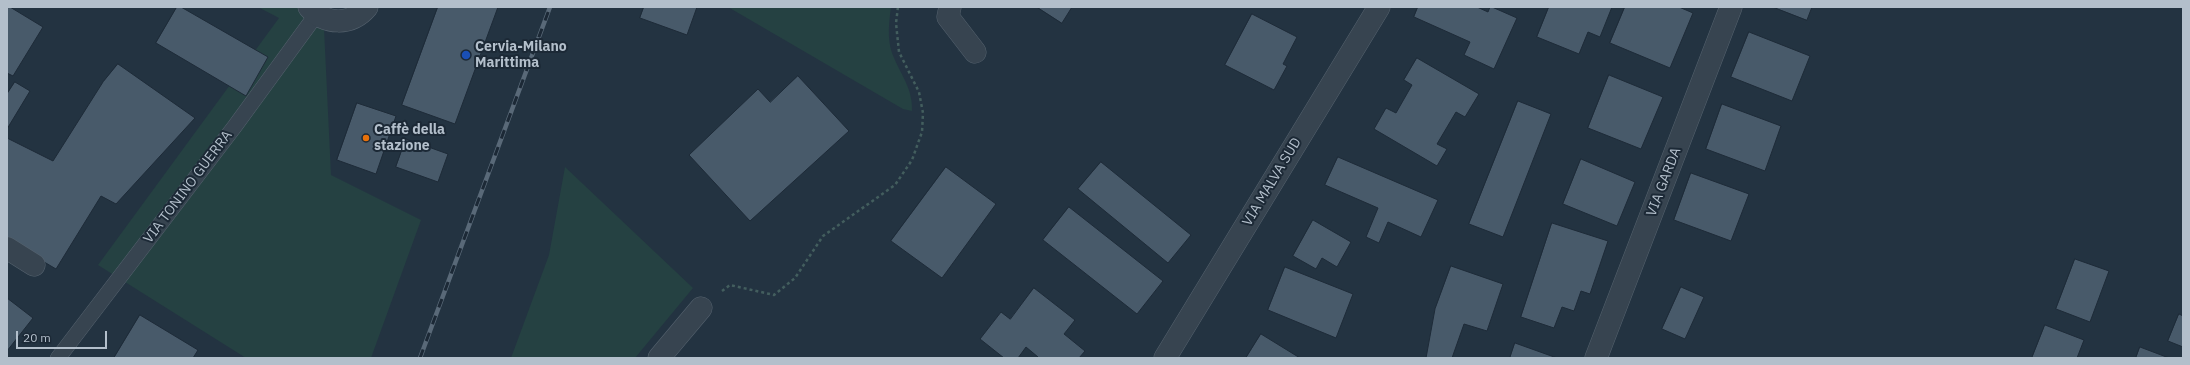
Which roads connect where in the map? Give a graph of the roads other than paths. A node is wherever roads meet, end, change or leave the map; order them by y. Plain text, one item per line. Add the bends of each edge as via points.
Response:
1 (367, 7) edge
2 (950, 7) edge
3 (1379, 7) edge
4 (1731, 7) edge
5 (312, 11) edge
6 (976, 52) dead end
7 (7, 248) edge
8 (34, 265) dead end
9 (701, 308) road end
10 (58, 358) edge
11 (659, 358) edge
12 (1165, 358) edge
13 (1596, 358) edge

1 - 5 street via 352,18 340,21 328,20
2 - 6 street via 948,17
3 - 12 street, VIA MALVA SUD
4 - 13 street, VIA GARDA
5 - 10 lane, VIA TONINO GUERRA via 235,126
7 - 8 street
9 - 11 street

